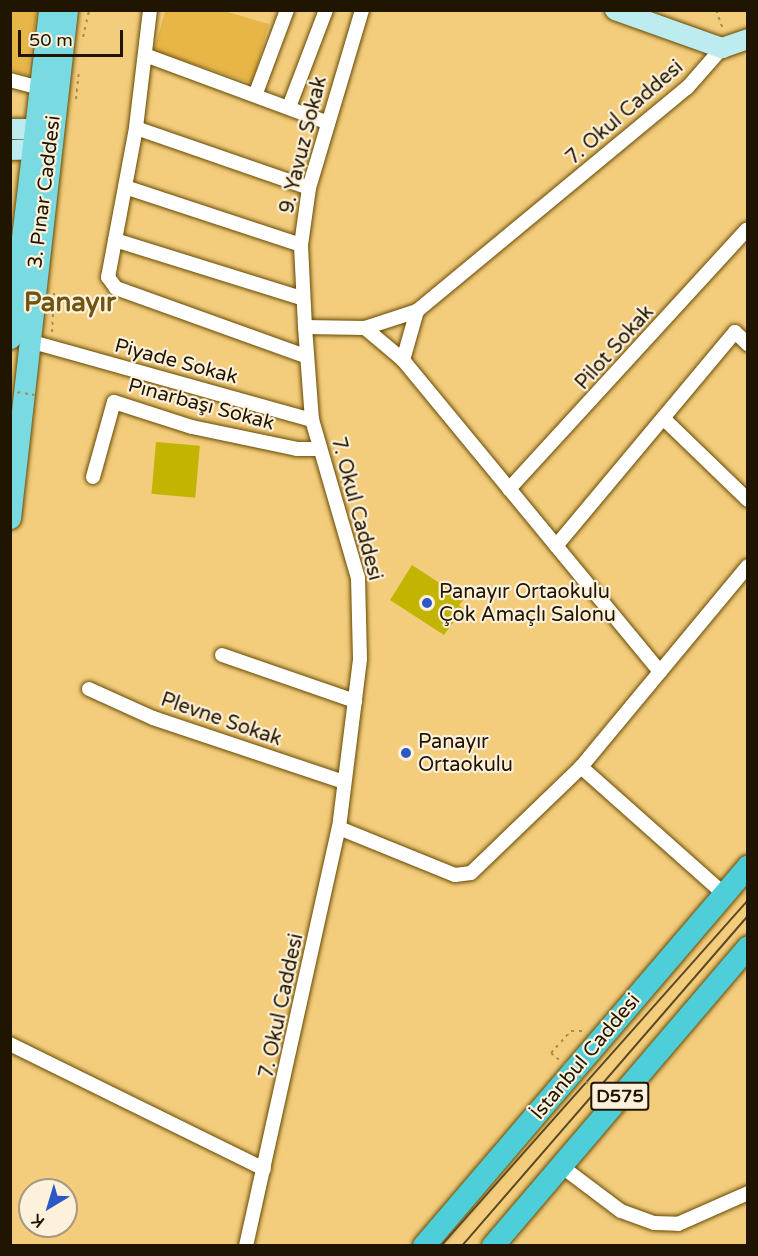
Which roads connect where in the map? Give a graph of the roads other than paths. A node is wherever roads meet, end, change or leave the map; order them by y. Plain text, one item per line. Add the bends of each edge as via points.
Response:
1 (49, 10) edge
2 (67, 10) edge
3 (150, 10) edge
4 (287, 10) edge
5 (326, 10) edge
6 (362, 10) edge
7 (615, 10) edge
8 (733, 44) edge
9 (145, 55) junction
10 (10, 80) edge
11 (39, 88) junction
12 (256, 93) junction
13 (289, 107) junction
14 (55, 110) junction
15 (326, 122) junction
16 (136, 128) junction
17 (10, 129) edge
18 (37, 138) junction
19 (10, 150) edge
20 (125, 187) junction
21 (309, 188) junction
22 (45, 193) junction
23 (747, 229) edge
24 (16, 240) edge
25 (115, 240) junction
26 (301, 245) junction
27 (301, 298) junction
28 (417, 311) junction
29 (305, 327) junction
30 (364, 328) junction
31 (20, 339) edge
32 (747, 344) edge
33 (306, 356) junction
34 (403, 360) junction
35 (663, 418) junction
36 (312, 420) junction
37 (320, 448) junction
38 (93, 477) dead end
39 (509, 489) junction
40 (747, 500) edge
41 (10, 518) edge
42 (556, 546) junction
43 (747, 566) edge
44 (222, 655) dead end
45 (660, 672) junction
46 (89, 689) dead end
47 (355, 701) junction
48 (581, 767) junction
49 (344, 782) junction
50 (339, 828) junction
51 (747, 867) edge
52 (724, 894) junction
53 (747, 947) edge
54 (10, 1044) edge
55 (561, 1166) junction
56 (264, 1169) junction
57 (747, 1193) edge
58 (246, 1245) edge
59 (424, 1245) edge
60 (493, 1245) edge

1 - 11 main road
2 - 14 main road, 3. Pınar Caddesi
3 - 9 street
4 - 12 street
5 - 13 street
6 - 15 street, 9. Yavuz Sokak
7 - 8 main road
8 - 28 street, 7. Okul Caddesi via 687,88
9 - 12 street
9 - 16 street
10 - 11 street
11 - 18 main road
12 - 13 street
13 - 15 street
14 - 18 main road
14 - 22 main road, 3. Pınar Caddesi
15 - 21 street, 9. Yavuz Sokak
16 - 20 street
16 - 21 street
17 - 18 main road
18 - 19 main road
18 - 22 main road
18 - 24 main road
20 - 25 street
20 - 26 street
21 - 26 street, 9. Yavuz Sokak
22 - 31 main road, 3. Pınar Caddesi
23 - 39 street, Pilot Sokak
24 - 31 main road
25 - 27 street
25 - 33 street via 108,277 116,288
26 - 27 street, 9. Yavuz Sokak
27 - 29 street, 9. Yavuz Sokak
28 - 30 street, 7. Okul Caddesi
28 - 34 street
29 - 30 street, 7. Okul Caddesi
29 - 33 street, 7. Okul Caddesi
30 - 34 street
31 - 36 street, Piyade Sokak
31 - 41 main road, 3. Pınar Caddesi
32 - 35 street via 735,332
33 - 36 street, 7. Okul Caddesi
34 - 39 street
35 - 40 street
35 - 42 street
36 - 37 street, 7. Okul Caddesi
37 - 38 street, Pınarbaşı Sokak via 297,449 203,430 114,402
37 - 47 street, 7. Okul Caddesi via 358,578 360,659
39 - 42 street
42 - 45 street
43 - 45 street
44 - 47 street
45 - 48 street
46 - 49 street, Plevne Sokak via 153,718
47 - 49 street, 7. Okul Caddesi
48 - 50 street via 471,873 455,874
48 - 52 street
49 - 50 street, 7. Okul Caddesi
50 - 56 street, 7. Okul Caddesi
51 - 52 highway, İstanbul Caddesi
52 - 59 highway, İstanbul Caddesi
53 - 55 highway, D575
54 - 56 street
55 - 57 street via 621,1211 654,1222 678,1224
55 - 60 highway, D575
56 - 58 street, 7. Okul Caddesi

